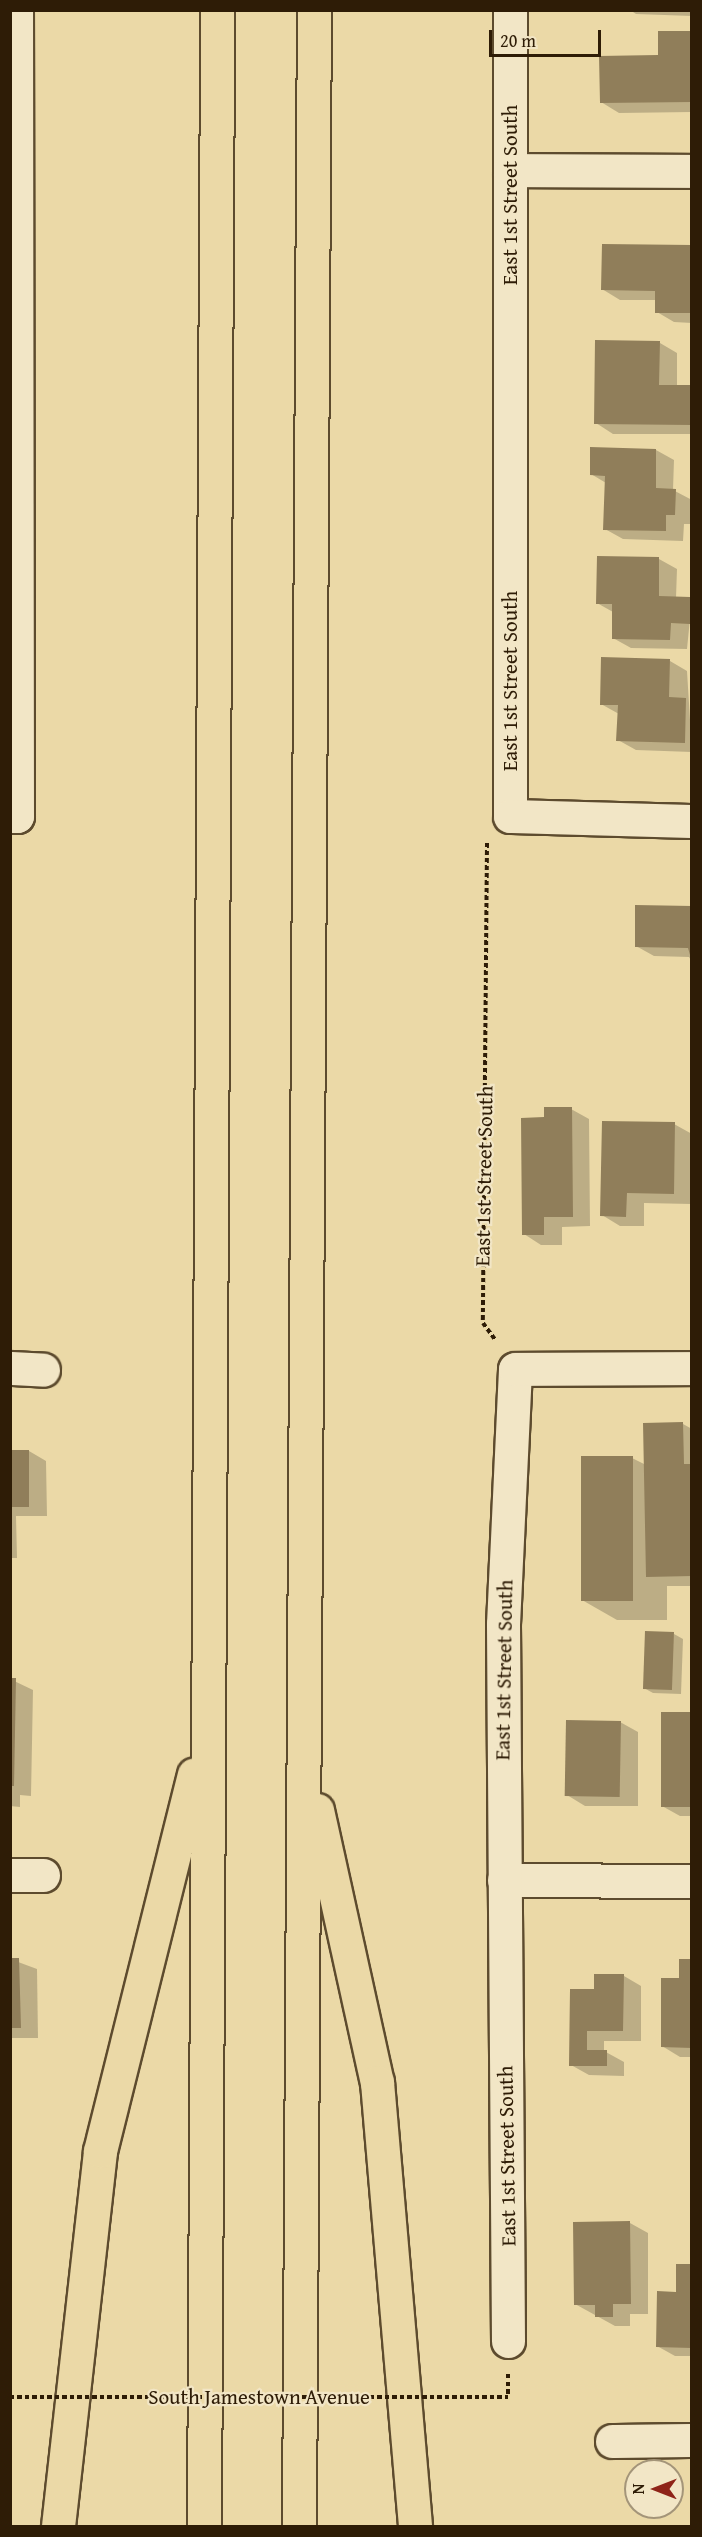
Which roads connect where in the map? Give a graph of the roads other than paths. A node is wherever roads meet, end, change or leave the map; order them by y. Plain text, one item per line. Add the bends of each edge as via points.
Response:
1 (16, 10) edge
2 (217, 10) edge
3 (314, 10) edge
4 (510, 10) edge
5 (510, 170) junction
6 (692, 171) edge
7 (13, 176) edge
8 (14, 816) edge
9 (692, 820) edge
10 (10, 1368) edge
11 (692, 1368) edge
12 (44, 1370) dead end
13 (206, 1724) junction
14 (304, 1750) junction
15 (10, 1875) edge
16 (43, 1875) dead end
17 (504, 1880) junction
18 (692, 1881) edge
19 (508, 2341) dead end
20 (692, 2440) edge
21 (612, 2441) dead end
22 (58, 2526) edge
23 (204, 2526) edge
24 (299, 2526) edge
25 (415, 2526) edge

1 - 7 street
2 - 13 highway
3 - 14 highway
4 - 5 street, East 1st Street South
5 - 6 street
5 - 9 street, East 1st Street South via 510,816
7 - 8 street
10 - 12 street
11 - 17 street, East 1st Street South via 514,1369 503,1624
13 - 22 highway via 100,2151
13 - 23 highway
14 - 24 highway
14 - 25 highway via 376,2082
15 - 16 street
17 - 18 street
17 - 19 street, East 1st Street South
20 - 21 street

